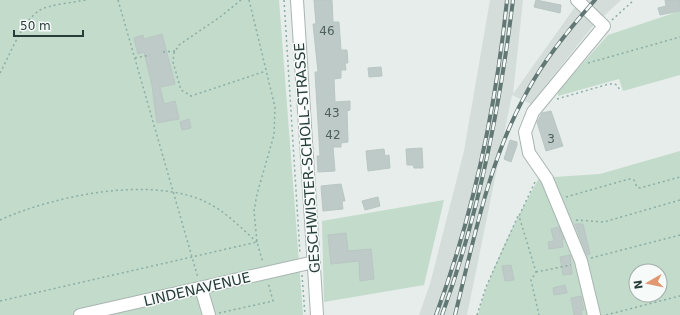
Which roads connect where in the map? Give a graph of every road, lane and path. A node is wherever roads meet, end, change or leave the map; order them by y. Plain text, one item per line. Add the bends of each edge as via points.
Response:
1 (86, 0) edge
2 (118, 0) edge
3 (241, 0) edge
4 (249, 0) edge
5 (284, 0) edge
6 (297, 0) edge
7 (576, 0) edge
8 (634, 0) edge
9 (604, 26) junction
10 (680, 37) edge
11 (175, 51) junction
12 (164, 52) dead end
13 (150, 55) dead end
14 (135, 58) junction
15 (580, 58) junction
16 (266, 71) junction
17 (0, 73) edge
18 (551, 92) junction
19 (620, 92) dead end
20 (546, 177) junction
21 (680, 177) edge
22 (174, 193) junction
23 (556, 200) junction
24 (680, 200) edge
25 (518, 216) dead end
26 (0, 220) edge
27 (564, 220) junction
28 (680, 235) edge
29 (257, 242) junction
30 (192, 257) junction
31 (581, 261) junction
32 (314, 262) junction
33 (301, 265) junction
34 (536, 272) junction
35 (266, 273) junction
36 (201, 288) junction
37 (680, 296) edge
38 (0, 301) edge
39 (214, 314) edge
40 (80, 315) edge
41 (305, 315) edge
42 (317, 315) edge
43 (477, 315) edge
44 (539, 315) edge
45 (594, 315) edge
46 (606, 315) edge

1 - 17 path via 40,10 22,31
2 - 14 path
3 - 11 path via 178,45
4 - 16 path
5 - 33 path
6 - 32 street, GESCHWISTER-SCHOLL-STRASSE
7 - 9 street
8 - 9 path
9 - 15 street
10 - 15 path via 586,63
11 - 12 path
11 - 16 path via 173,62 178,84 181,90 191,96
13 - 14 path
14 - 22 path
15 - 18 street
16 - 29 path via 275,107 274,135 254,211
18 - 19 path via 557,99 615,84
18 - 20 street via 533,112 525,132 530,153
20 - 23 street
20 - 34 path via 538,176 519,216
21 - 23 path via 640,188 634,180 629,179
22 - 26 path via 128,188 57,200
22 - 29 path via 212,204
22 - 30 path
23 - 27 street
24 - 27 path via 604,222
25 - 43 path via 500,254
27 - 31 street
28 - 31 path
29 - 30 path
29 - 35 path
30 - 36 path
30 - 38 path
31 - 34 path via 578,264
31 - 45 street
32 - 33 street, LINDENAVENUE
32 - 42 street, GESCHWISTER-SCHOLL-STRASSE
33 - 35 street, LINDENAVENUE
33 - 41 path
34 - 44 path via 531,280
35 - 36 street, LINDENAVENUE
35 - 39 path via 273,301
36 - 39 street
36 - 40 street, LINDENAVENUE
37 - 46 path

